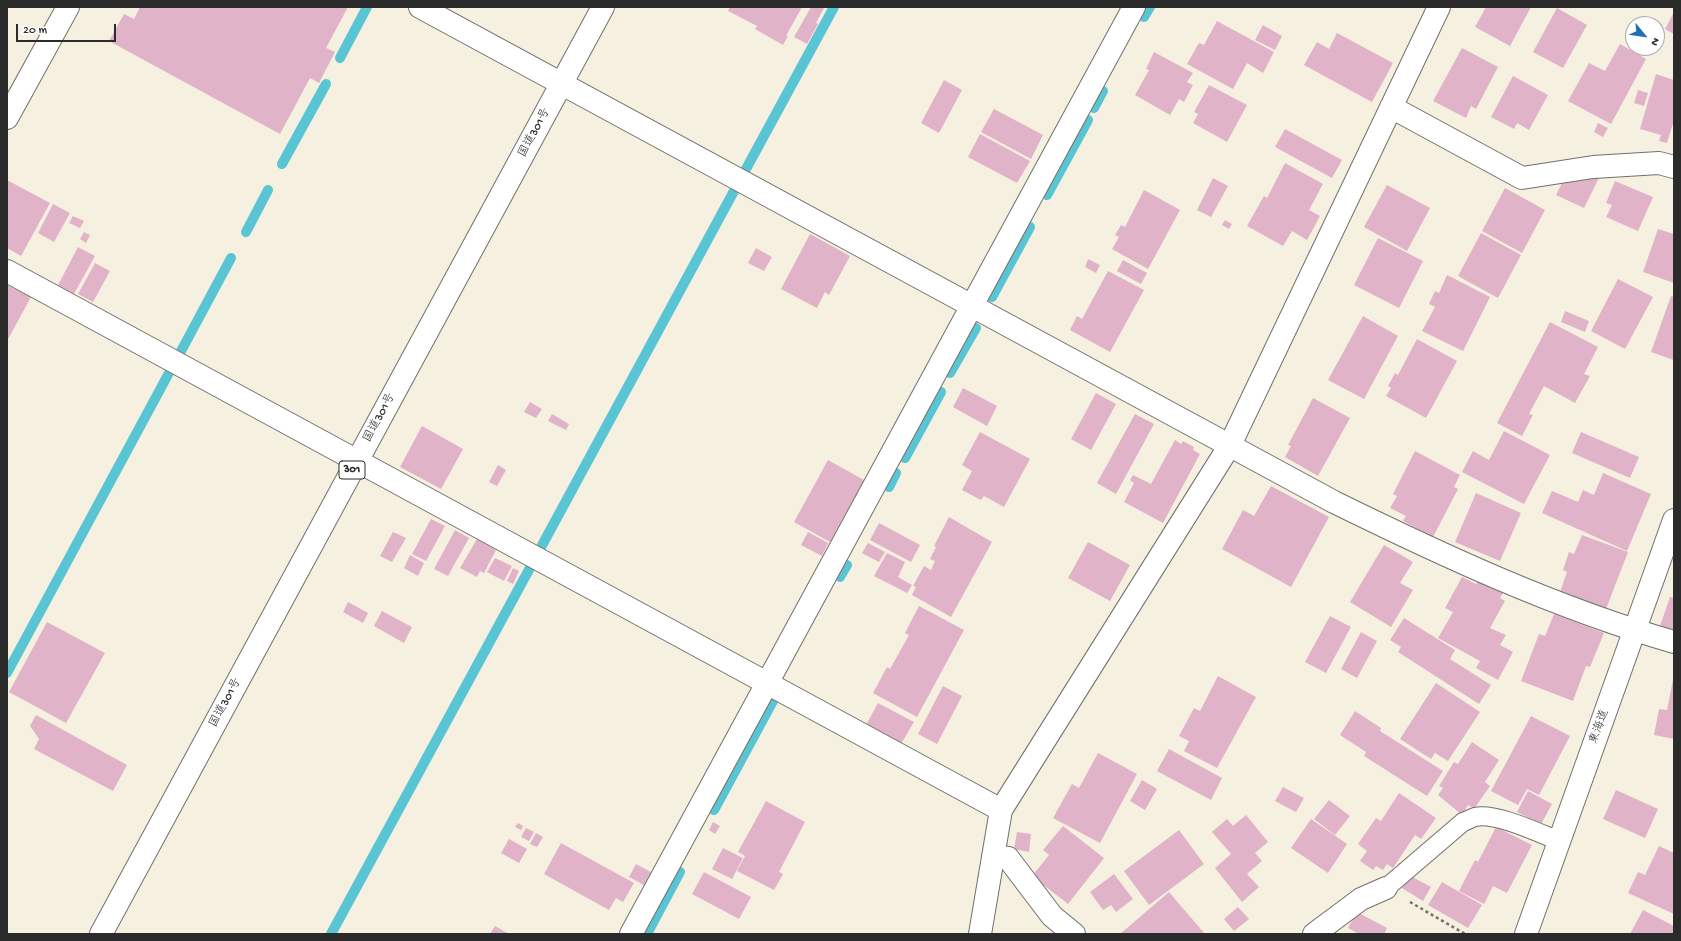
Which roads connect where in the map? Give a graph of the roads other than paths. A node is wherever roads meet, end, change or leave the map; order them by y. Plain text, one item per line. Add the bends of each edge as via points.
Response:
1 (68, 7) edge
2 (420, 7) edge
3 (603, 7) edge
4 (1134, 7) edge
5 (1439, 7) edge
6 (562, 83) junction
7 (1391, 108) junction
8 (7, 118) edge
9 (1674, 167) edge
10 (7, 271) edge
11 (972, 306) junction
12 (1230, 445) junction
13 (357, 461) junction
14 (1674, 520) edge
15 (1634, 630) junction
16 (1674, 642) edge
17 (767, 683) junction
18 (1001, 810) junction
19 (1559, 841) junction
20 (993, 856) junction
21 (1386, 888) joint
22 (101, 934) edge
23 (631, 934) edge
24 (980, 934) edge
25 (1074, 934) edge
26 (1314, 934) edge
27 (1526, 934) edge

1 - 8 main road
2 - 6 main road
3 - 6 main road, 国道301号 / 301
4 - 11 main road
5 - 7 main road
6 - 11 main road
6 - 13 main road, 国道301号 / 301
7 - 9 main road via 1522,178 1593,167 1659,162
7 - 12 main road
10 - 13 main road
11 - 12 main road
11 - 17 main road
12 - 15 main road via 1334,502 1422,544 1511,584
12 - 18 main road
13 - 17 main road
13 - 22 main road, 国道301号 / 301
14 - 15 main road, 東海道
15 - 16 main road
15 - 19 main road, 東海道
17 - 18 main road
17 - 23 main road
18 - 20 main road
19 - 21 lane via 1498,818 1474,817 1463,822
19 - 27 main road, 東海道
20 - 24 main road
20 - 25 main road via 1008,858 1052,916
21 - 26 main road via 1361,899

